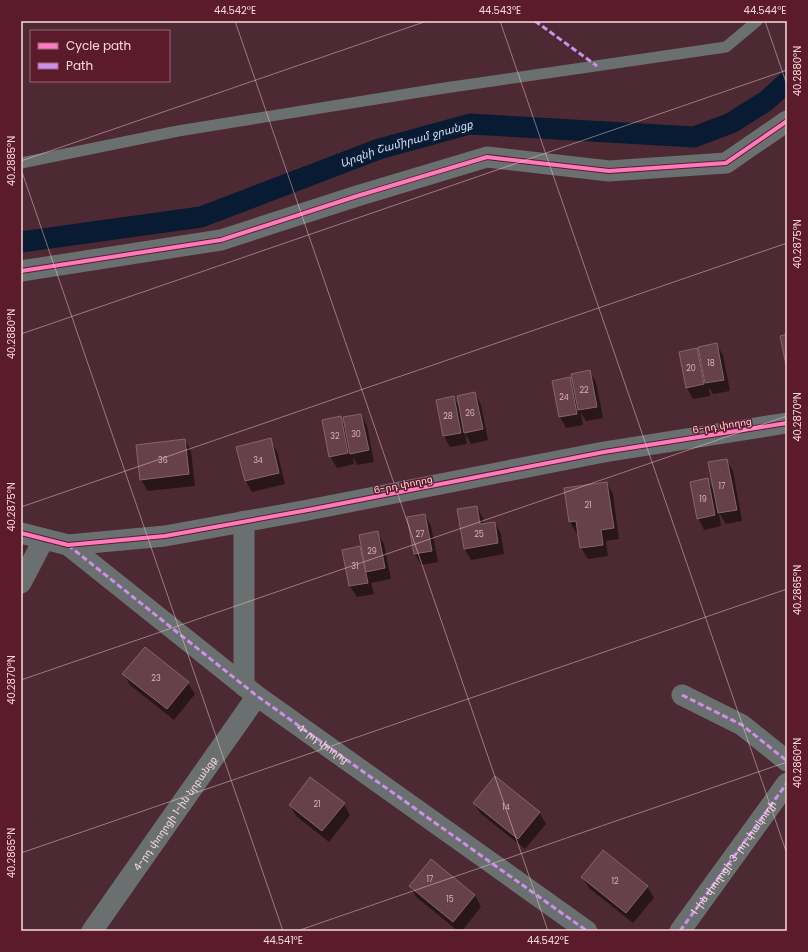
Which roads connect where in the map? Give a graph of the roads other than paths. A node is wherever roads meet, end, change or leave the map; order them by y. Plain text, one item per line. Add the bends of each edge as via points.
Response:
1 (757, 21) edge
2 (787, 122) edge
3 (21, 163) edge
4 (21, 271) edge
5 (787, 423) edge
6 (244, 521) junction
7 (21, 533) edge
8 (44, 539) junction
9 (68, 545) junction
10 (21, 583) edge
11 (251, 691) junction
12 (682, 695) dead end
13 (787, 761) edge
14 (787, 783) edge
15 (92, 931) edge
16 (587, 931) edge
17 (680, 931) edge

1 - 3 lane via 726,47 178,131
2 - 4 street via 726,163 609,170 487,157 221,240
5 - 6 street, 6-րդ փողոց via 604,452
6 - 9 street, 6-րդ փողոց via 165,536
6 - 11 street
7 - 8 street, 6-րդ փողոց
8 - 9 street, 6-րդ փողոց
8 - 10 street
9 - 11 street, 4-րդ փողոց
11 - 15 street, 4-րդ փողոցի 1-ին նրբանցք
11 - 16 street, 4-րդ փողոց
12 - 13 street via 742,724
14 - 17 street, 1-ին փողոցի 3-րդ փակուղի

